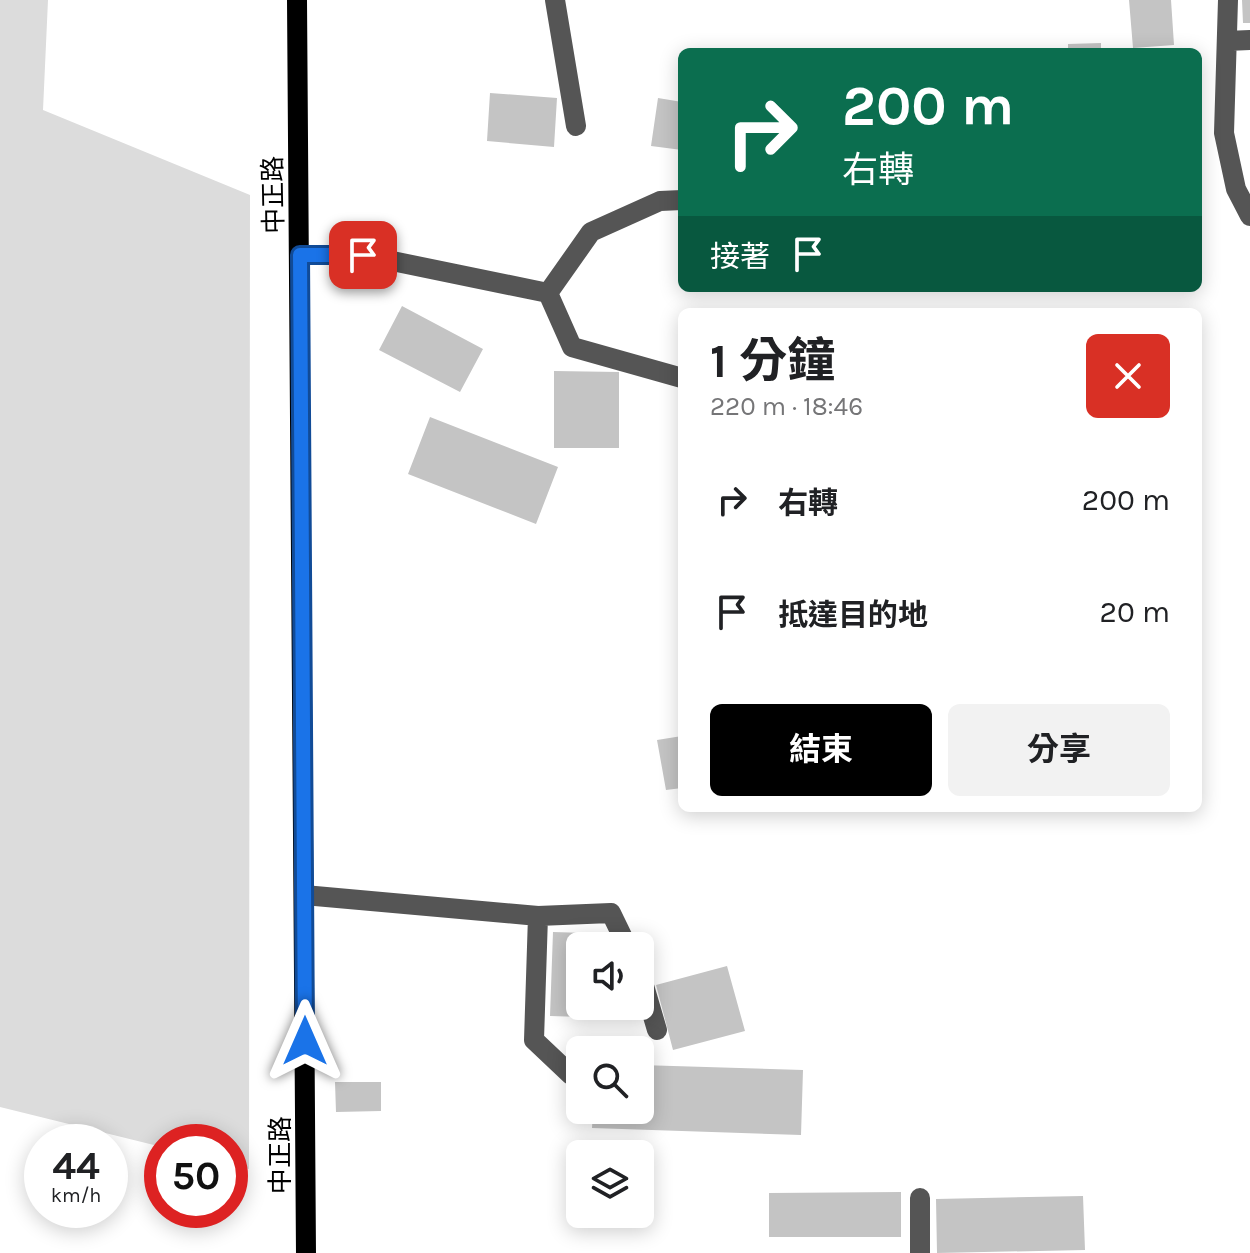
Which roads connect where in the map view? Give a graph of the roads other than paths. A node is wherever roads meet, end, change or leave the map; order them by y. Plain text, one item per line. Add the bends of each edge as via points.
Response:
1 (297, 0) edge
2 (555, 0) edge
3 (1228, 0) edge
4 (1250, 40) edge
5 (1227, 41) junction
6 (576, 126) dead end
7 (678, 200) edge
8 (1250, 216) edge
9 (300, 255) junction
10 (548, 293) junction
11 (678, 377) edge
12 (304, 895) junction
13 (538, 916) junction
14 (620, 932) edge
15 (654, 1020) edge
16 (657, 1030) dead end
17 (566, 1070) edge
18 (920, 1198) dead end
19 (306, 1253) edge
20 (920, 1253) edge

1 - 9 main road, 中正路
2 - 6 street
3 - 5 street
4 - 5 street
5 - 8 street via 1224,133 1236,189
7 - 10 street via 660,201 591,232
9 - 10 street via 363,255
9 - 12 main road, 中正路
10 - 11 street via 572,347
12 - 13 street
12 - 19 main road, 中正路
13 - 14 street via 611,913
13 - 17 street via 534,1040
15 - 16 street
18 - 20 street

